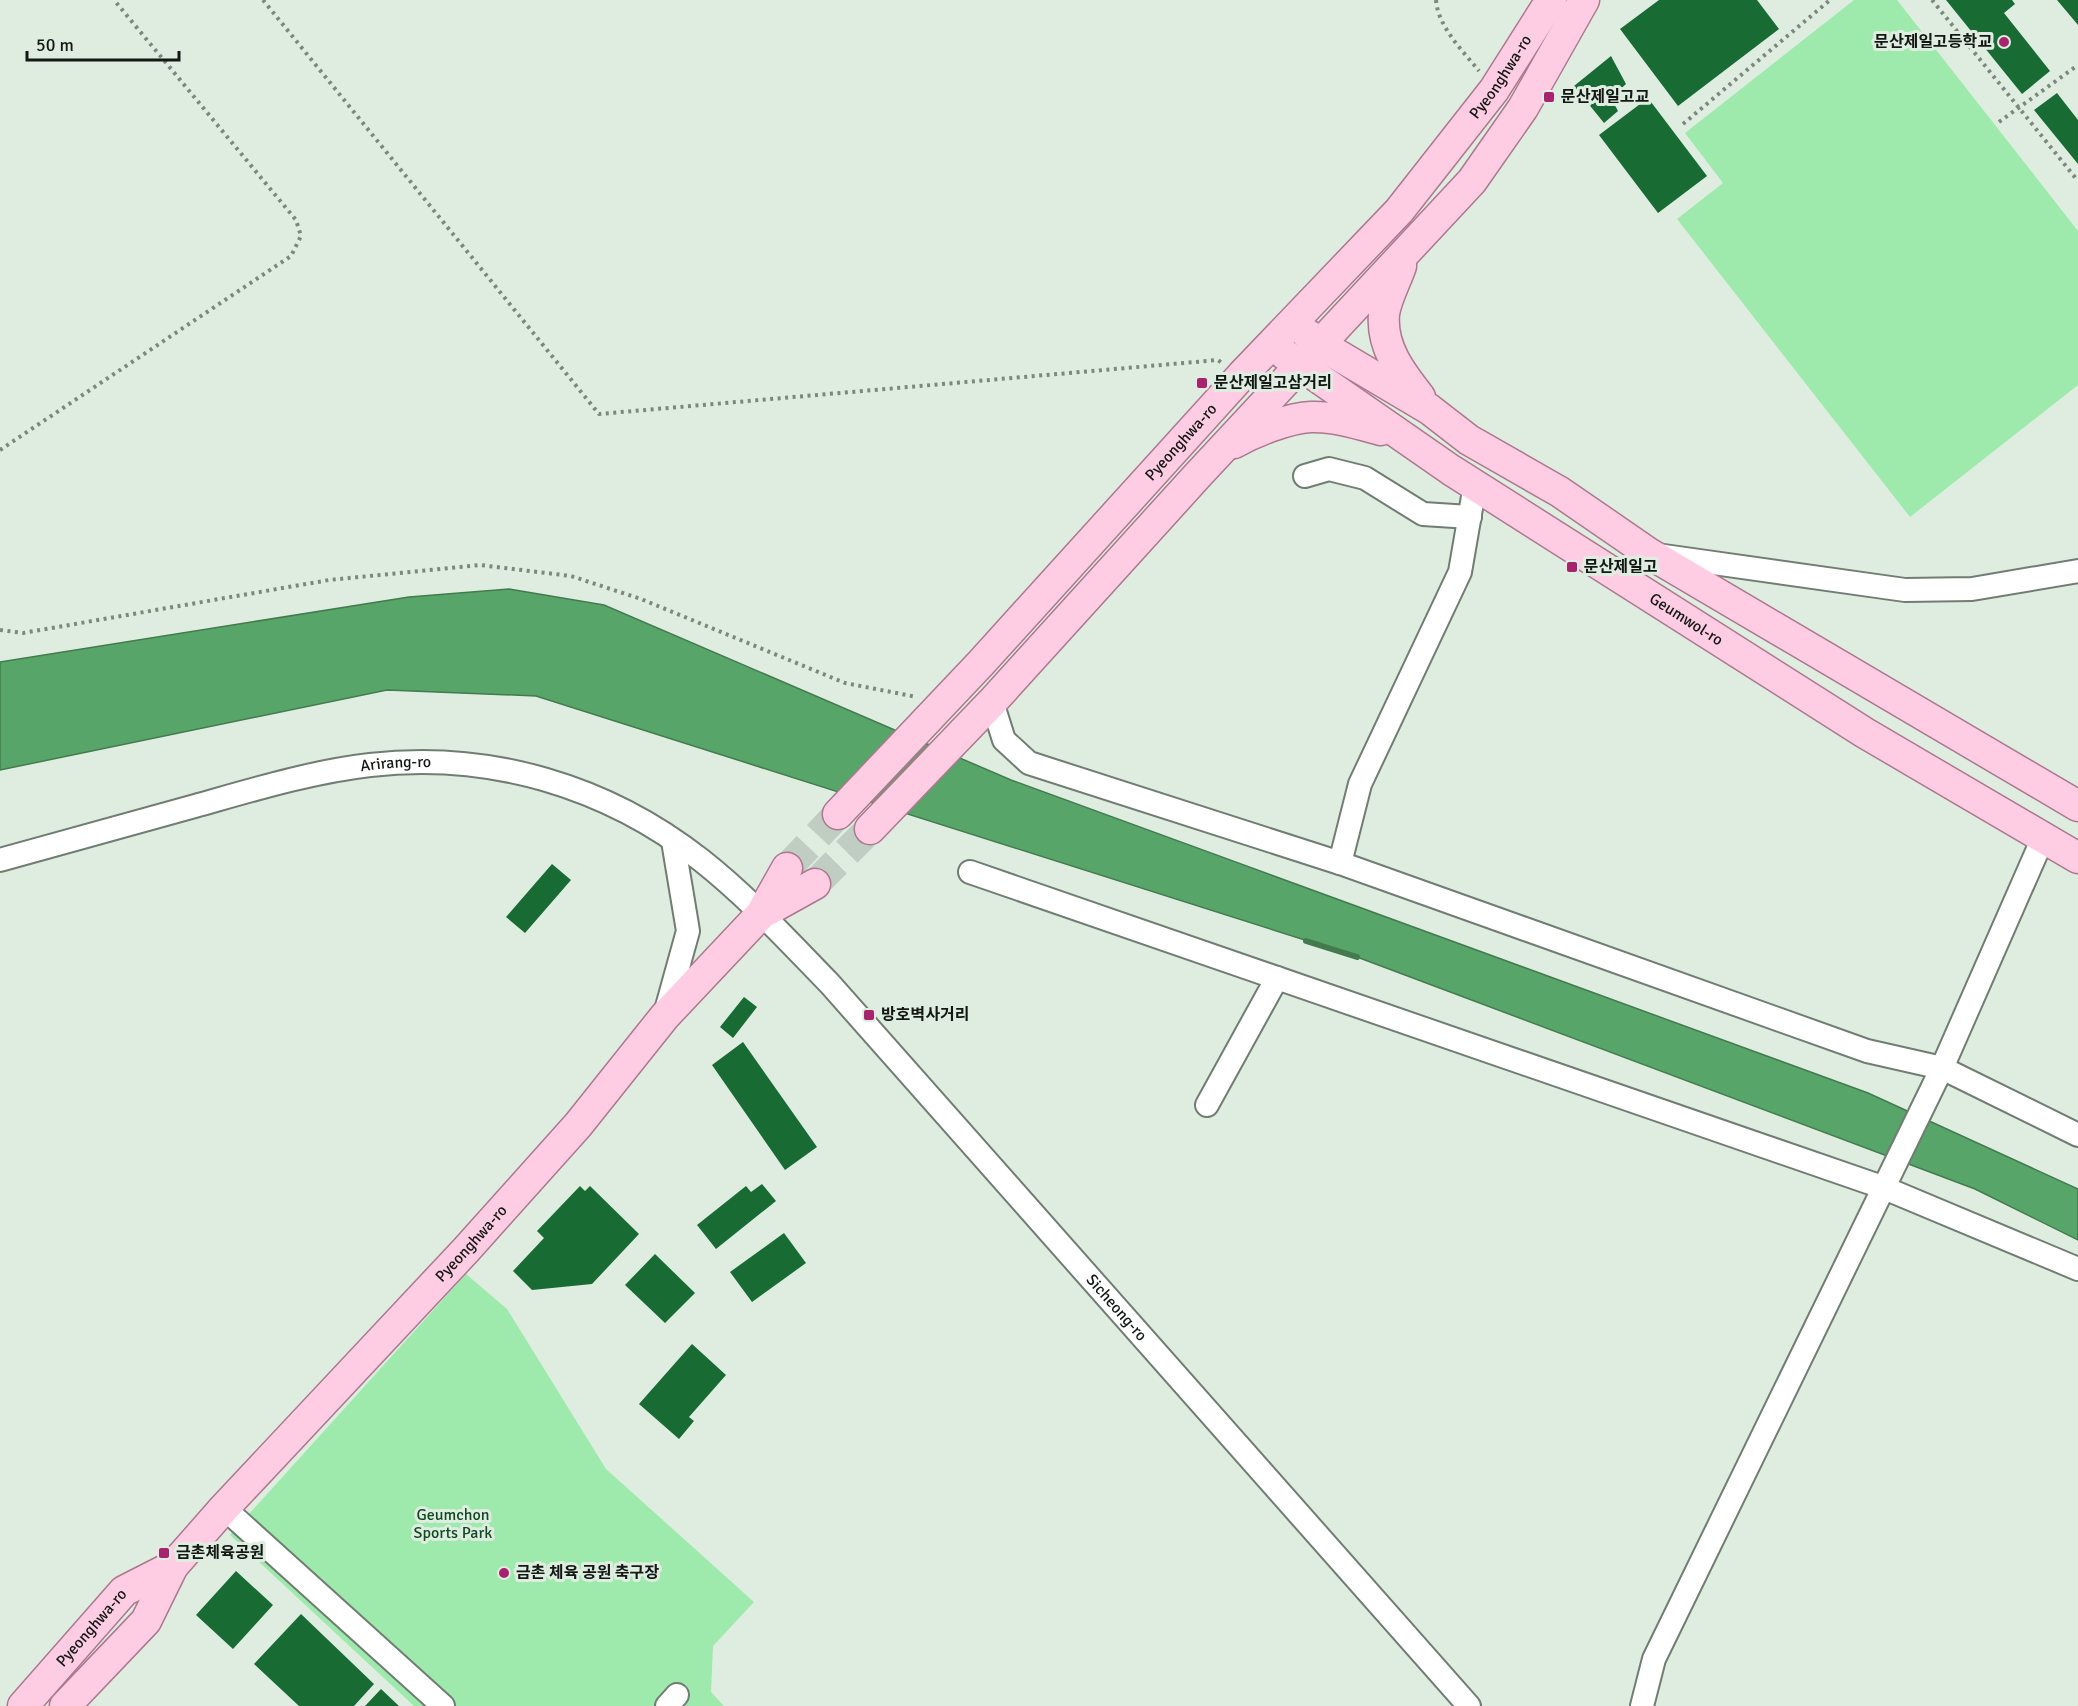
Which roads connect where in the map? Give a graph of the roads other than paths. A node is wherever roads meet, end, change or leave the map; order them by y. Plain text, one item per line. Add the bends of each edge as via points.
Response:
1 (1551, 0) edge
2 (1584, 0) edge
3 (1406, 253) junction
4 (1293, 322) junction
5 (1272, 345) junction
6 (1321, 345) junction
7 (1299, 367) junction
8 (1429, 409) junction
9 (1400, 434) junction
10 (1223, 448) junction
11 (1305, 476) dead end
12 (1475, 485) junction
13 (1470, 517) junction
14 (1650, 554) junction
15 (2078, 571) edge
16 (992, 702) junction
17 (2078, 806) edge
18 (838, 814) tunnel mouth
19 (870, 829) tunnel mouth
20 (2043, 837) junction
21 (673, 841) junction
22 (2078, 858) edge
23 (0, 860) edge
24 (1340, 862) junction
25 (787, 868) tunnel mouth
26 (970, 872) dead end
27 (816, 884) tunnel mouth
28 (762, 914) junction
29 (1277, 978) junction
30 (665, 1016) junction
31 (1939, 1074) junction
32 (1207, 1105) dead end
33 (2078, 1135) edge
34 (1885, 1182) junction
35 (2078, 1269) edge
36 (224, 1508) junction
37 (173, 1566) junction
38 (23, 1706) edge
39 (65, 1706) edge
40 (443, 1706) edge
41 (1469, 1706) edge
42 (1642, 1706) edge

1 - 4 main road, Pyeonghwa-ro via 1494,90 1399,211
2 - 3 main road, Pyeonghwa-ro via 1523,108 1472,182
3 - 6 main road, Pyeonghwa-ro
3 - 8 main road via 1384,313 1385,335 1395,364
4 - 5 main road, Pyeonghwa-ro
4 - 6 main road
5 - 7 main road, Geumwol-ro
5 - 18 main road, Pyeonghwa-ro
6 - 7 main road, Pyeonghwa-ro
6 - 8 main road
7 - 9 main road, Geumwol-ro
7 - 10 main road, Pyeonghwa-ro
8 - 14 main road via 1468,440 1560,492
9 - 10 main road via 1310,417 1254,433
9 - 12 main road, Geumwol-ro
10 - 16 main road, Pyeonghwa-ro
11 - 13 street via 1329,468 1365,478 1423,514
12 - 13 street
12 - 20 main road, Geumwol-ro via 1865,733
13 - 24 street via 1460,572 1360,784
14 - 15 street via 1905,590 1972,589
14 - 17 main road
16 - 19 main road, Pyeonghwa-ro
16 - 24 street via 1004,740 1029,763
20 - 22 main road, Geumwol-ro
20 - 31 street
21 - 23 street, Arirang-ro via 607,802 535,775 457,764 404,762 293,779
21 - 28 street, Arirang-ro via 701,860
21 - 30 street via 688,931
24 - 31 street
25 - 28 main road, Pyeonghwa-ro
26 - 29 street
27 - 28 main road, Pyeonghwa-ro
28 - 30 main road, Pyeonghwa-ro
28 - 41 street, Sicheong-ro via 830,984
29 - 32 street
29 - 34 street
30 - 36 main road, Pyeonghwa-ro via 528,1181
31 - 33 street
31 - 34 street
34 - 35 street
34 - 42 street via 1654,1659
36 - 37 main road, Pyeonghwa-ro
36 - 40 street
37 - 38 main road, Pyeonghwa-ro via 124,1591
37 - 39 main road, Pyeonghwa-ro via 146,1621

